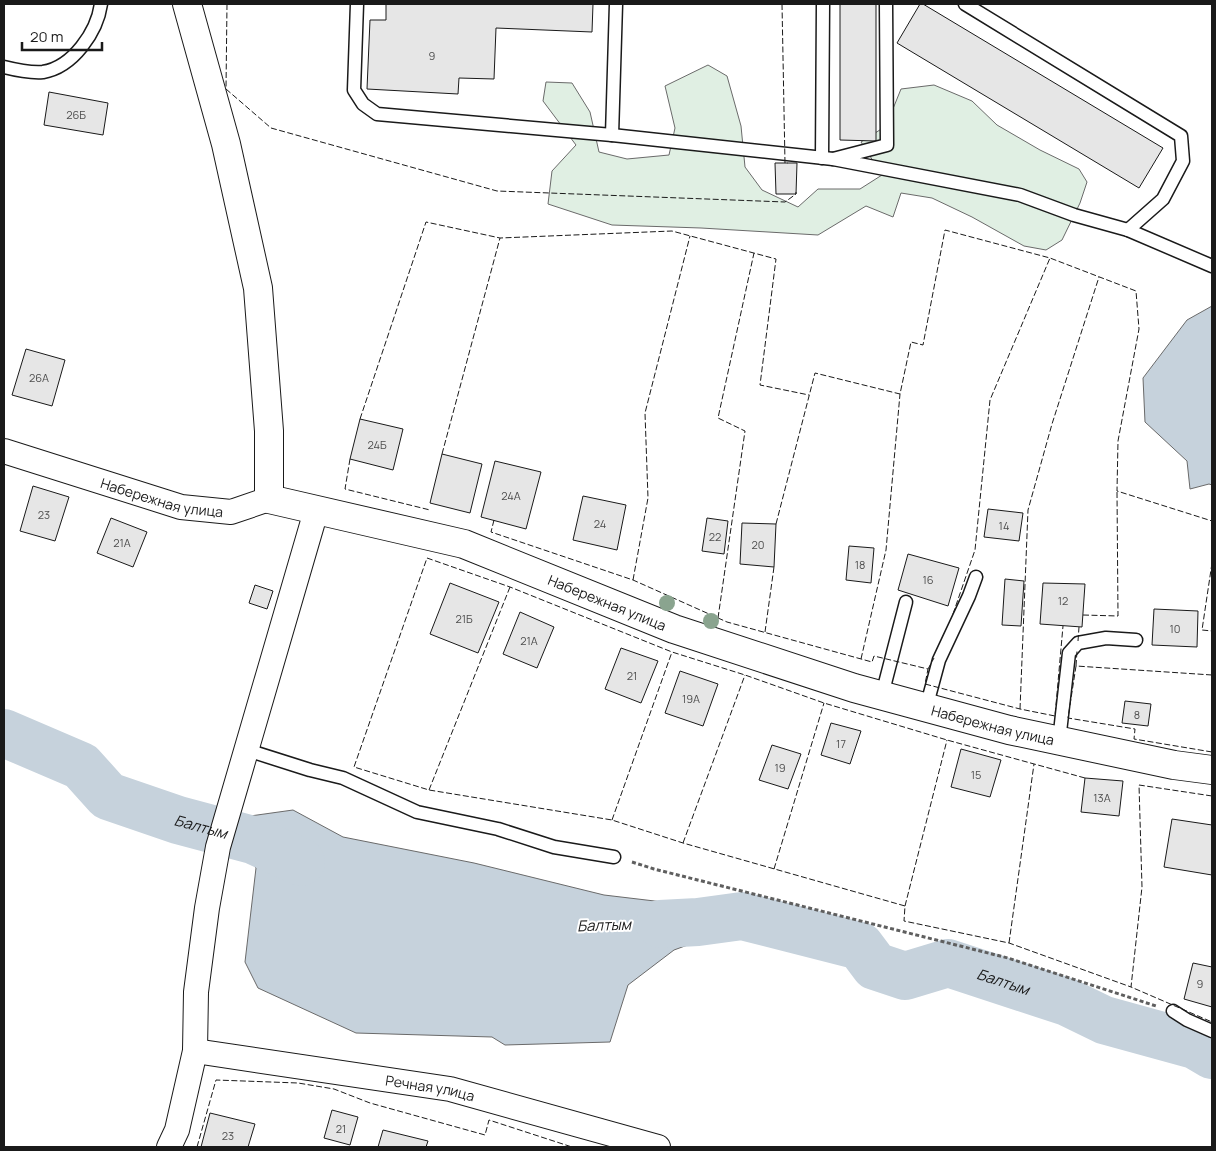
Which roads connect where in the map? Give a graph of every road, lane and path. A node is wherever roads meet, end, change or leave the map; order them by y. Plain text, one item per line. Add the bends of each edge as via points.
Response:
1 (101, 4) edge
2 (188, 4) edge
3 (357, 4) edge
4 (616, 4) edge
5 (823, 4) edge
6 (886, 4) edge
7 (965, 4) edge
8 (4, 68) edge
9 (612, 135) junction
10 (828, 159) junction
11 (1128, 230) junction
12 (1212, 266) edge
13 (4, 451) edge
14 (269, 499) junction
15 (316, 511) junction
16 (976, 577) dead end
17 (906, 602) dead end
18 (1136, 640) dead end
19 (882, 695) junction
20 (926, 708) junction
21 (1059, 741) junction
22 (247, 750) junction
23 (1212, 770) edge
24 (614, 857) joint
25 (1173, 1011) joint
26 (1212, 1031) edge
27 (195, 1051) junction
28 (169, 1147) edge
29 (658, 1147) edge

1 - 8 lane via 99,17 87,40 69,61 44,72
2 - 14 street via 226,144 258,288 270,431
3 - 9 lane via 354,90 363,104 377,114
4 - 9 lane
5 - 10 lane
6 - 10 lane via 887,145
7 - 11 lane via 1181,136 1183,161 1163,199
9 - 10 lane
10 - 11 lane via 1020,195
11 - 12 lane
13 - 14 street, Набережная улица via 181,507 231,512
14 - 15 street, Набережная улица
15 - 19 street, Набережная улица via 464,544 674,629
15 - 22 street
16 - 20 lane via 939,660
17 - 19 lane
18 - 21 lane via 1106,638 1078,643 1069,653
19 - 20 street, Набережная улица
20 - 21 street, Набережная улица
21 - 23 street, Набережная улица
22 - 24 lane via 343,778 417,812 498,829 554,847
22 - 27 street via 218,848 207,908 196,992
24 - 25 path via 1008,958
25 - 26 lane
27 - 28 street via 177,1130
27 - 29 street, Речная улица via 450,1089

